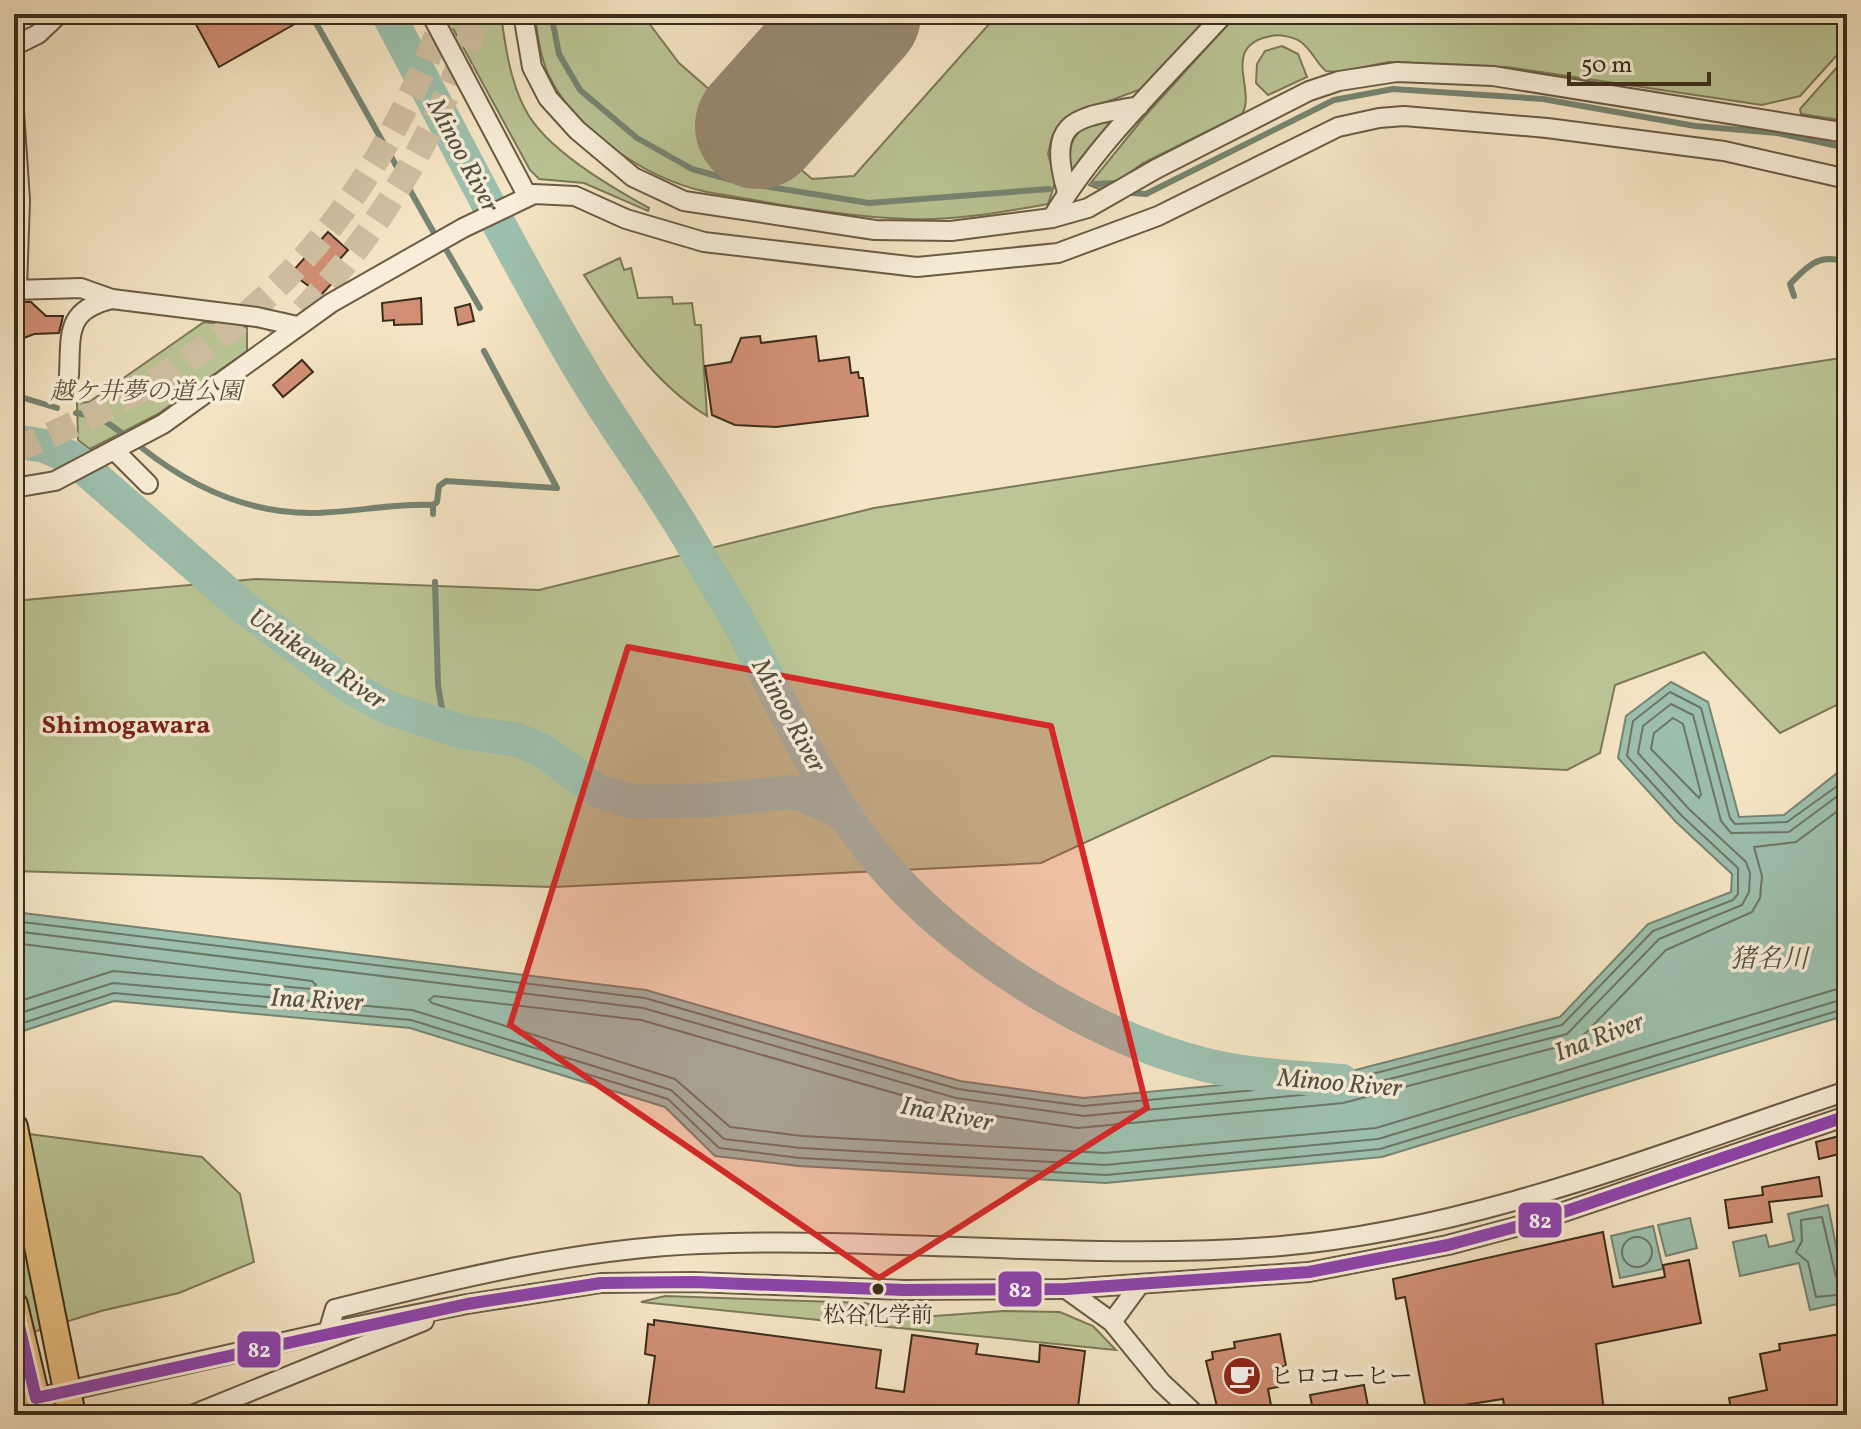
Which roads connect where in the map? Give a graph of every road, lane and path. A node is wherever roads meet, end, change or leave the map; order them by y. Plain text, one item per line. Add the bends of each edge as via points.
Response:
1 (59, 14) edge
2 (431, 14) edge
3 (523, 14) edge
4 (1224, 14) edge
5 (14, 46) edge
6 (1139, 106) junction
7 (14, 112) edge
8 (1847, 133) edge
9 (16, 147) edge
10 (1847, 179) edge
11 (1067, 192) junction
12 (524, 196) junction
13 (1052, 218) junction
14 (16, 290) edge
15 (112, 299) junction
16 (297, 326) junction
17 (69, 375) dead end
18 (110, 453) junction
19 (148, 484) dead end
20 (14, 488) edge
21 (1847, 1091) edge
22 (1847, 1116) edge
23 (14, 1127) edge
24 (1140, 1284) junction
25 (1066, 1289) junction
26 (467, 1304) junction
27 (14, 1305) edge
28 (1112, 1322) junction
29 (328, 1332) junction
30 (68, 1391) edge
31 (30, 1401) edge
32 (82, 1415) edge
33 (192, 1415) edge
34 (1196, 1415) edge

1 - 5 street via 38,34
2 - 12 street
3 - 13 street via 532,67 556,109 625,171 673,197 823,224 911,233
4 - 6 street
6 - 11 street
6 - 11 street via 1072,123 1058,155
7 - 9 street
8 - 13 street via 1493,76 1382,73 1309,91 1098,204
9 - 14 street
10 - 12 street via 1724,151 1547,128 1379,118 1338,127 1158,216 1058,253 917,267 704,242 626,219 575,196
11 - 13 street
12 - 16 street
14 - 15 street via 81,288
15 - 16 street
15 - 17 street via 90,305 75,318
16 - 18 street via 188,407
18 - 19 street
18 - 20 street via 46,484
21 - 29 street via 1516,1200 1398,1230 1283,1246 1168,1252 699,1244 606,1253 417,1288 335,1309
22 - 24 street via 1534,1222 1448,1245 1309,1272
23 - 30 highway
24 - 25 street
24 - 28 street
25 - 26 street via 617,1283
25 - 28 street
26 - 29 street
26 - 33 street
27 - 31 highway
28 - 34 street
29 - 30 street
30 - 31 street
30 - 32 street

